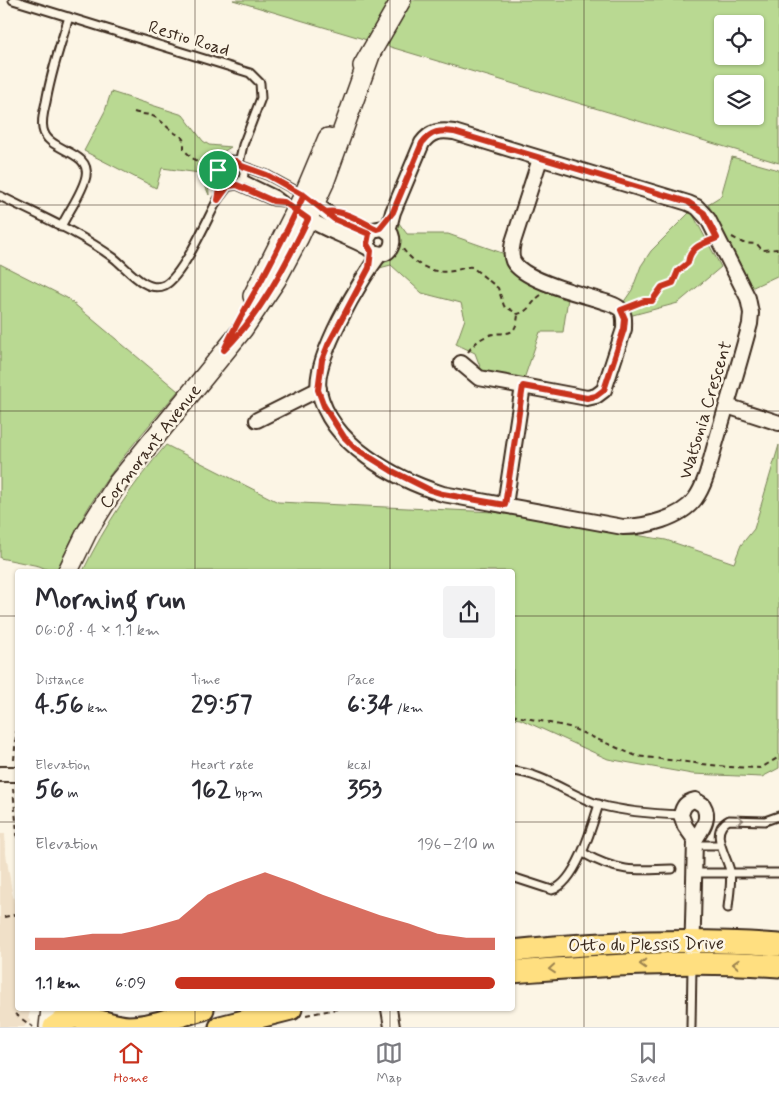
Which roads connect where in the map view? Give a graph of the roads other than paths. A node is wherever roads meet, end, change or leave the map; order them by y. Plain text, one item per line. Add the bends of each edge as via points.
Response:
1 (13, 0) edge
2 (401, 0) edge
3 (69, 17) junction
4 (243, 145) junction
5 (540, 159) junction
6 (232, 160) junction
7 (241, 165) junction
8 (243, 179) junction
9 (221, 182) junction
10 (237, 185) junction
11 (228, 186) junction
12 (0, 196) edge
13 (218, 200) junction
14 (305, 207) junction
15 (61, 227) junction
16 (378, 240) junction
17 (461, 363) road end
18 (523, 386) junction
19 (318, 390) junction
20 (727, 406) junction
21 (257, 420) dead end
22 (779, 423) edge
23 (505, 505) junction
24 (69, 569) edge
25 (515, 772) edge
26 (0, 774) edge
27 (15, 774) edge
28 (599, 804) junction
29 (681, 815) junction
30 (779, 816) edge
31 (695, 843) junction
32 (720, 845) junction
33 (582, 853) junction
34 (672, 869) dead end
35 (694, 873) junction
36 (730, 873) junction
37 (779, 873) edge
38 (515, 878) edge
39 (728, 908) dead end
40 (779, 945) edge
41 (515, 951) edge
42 (692, 953) junction
43 (779, 966) edge
44 (515, 972) edge
45 (51, 1011) edge
46 (196, 1011) edge
47 (283, 1011) edge
48 (389, 1011) edge
49 (94, 1019) edge
50 (49, 1027) edge
51 (54, 1027) edge
52 (220, 1027) edge
53 (392, 1027) edge
54 (691, 1027) edge

1 - 3 lane, Restio Road
2 - 14 street, Cormorant Avenue via 345,100
3 - 4 lane, Restio Road via 250,73 260,83 261,90
3 - 15 lane via 48,91 43,130 54,144 84,162 86,175
4 - 6 lane, Restio Road
4 - 7 lane, Restio Road
5 - 16 street, Watsonia Crescent via 454,132 442,130 432,133 422,143
5 - 18 street via 513,242 513,261 530,276 612,304 621,310 625,319 604,390 596,396 587,398
5 - 20 street, Watsonia Crescent via 688,202 704,213 748,298 751,312
6 - 7 lane
6 - 9 lane via 223,163 218,170
7 - 8 lane
7 - 14 lane via 267,175
8 - 10 lane
8 - 14 lane
9 - 11 lane
9 - 13 lane
10 - 11 lane
10 - 14 lane via 273,201
11 - 13 lane
12 - 15 lane
13 - 15 lane via 178,271 166,284 159,286 146,284 106,252
14 - 16 street
14 - 16 street via 338,235
14 - 24 street, Cormorant Avenue via 224,350 117,484 87,532
16 - 19 street, Watsonia Crescent via 369,268 328,345 322,360
17 - 18 street via 479,378
18 - 23 street
19 - 21 street
19 - 23 street, Watsonia Crescent via 344,437 370,458 430,490
20 - 22 street
20 - 23 street, Watsonia Crescent via 701,489 687,507 666,518 636,527 622,526
25 - 28 lane
26 - 27 street
28 - 29 lane via 638,812
28 - 33 lane
29 - 31 street
29 - 31 street via 685,805 695,800 706,810 705,823
32 -> 30 lane via 722,828 729,820 765,821
31 - 32 lane
31 - 35 street
32 - 36 lane
33 - 34 lane via 618,868
33 - 38 lane via 558,888 552,890
35 - 36 lane
35 - 42 street
36 - 37 lane
36 - 39 lane
40 - 42 main road, Otto du Plessis Drive via 749,942
41 - 42 main road, Otto du Plessis Drive via 598,944
43 -> 42 main road, Otto du Plessis Drive
42 -> 44 main road, Otto du Plessis Drive
42 - 54 lane
45 - 50 street
46 - 49 main road via 142,1026 121,1026
47 - 52 main road
48 - 53 street
49 - 51 main road via 73,1018

